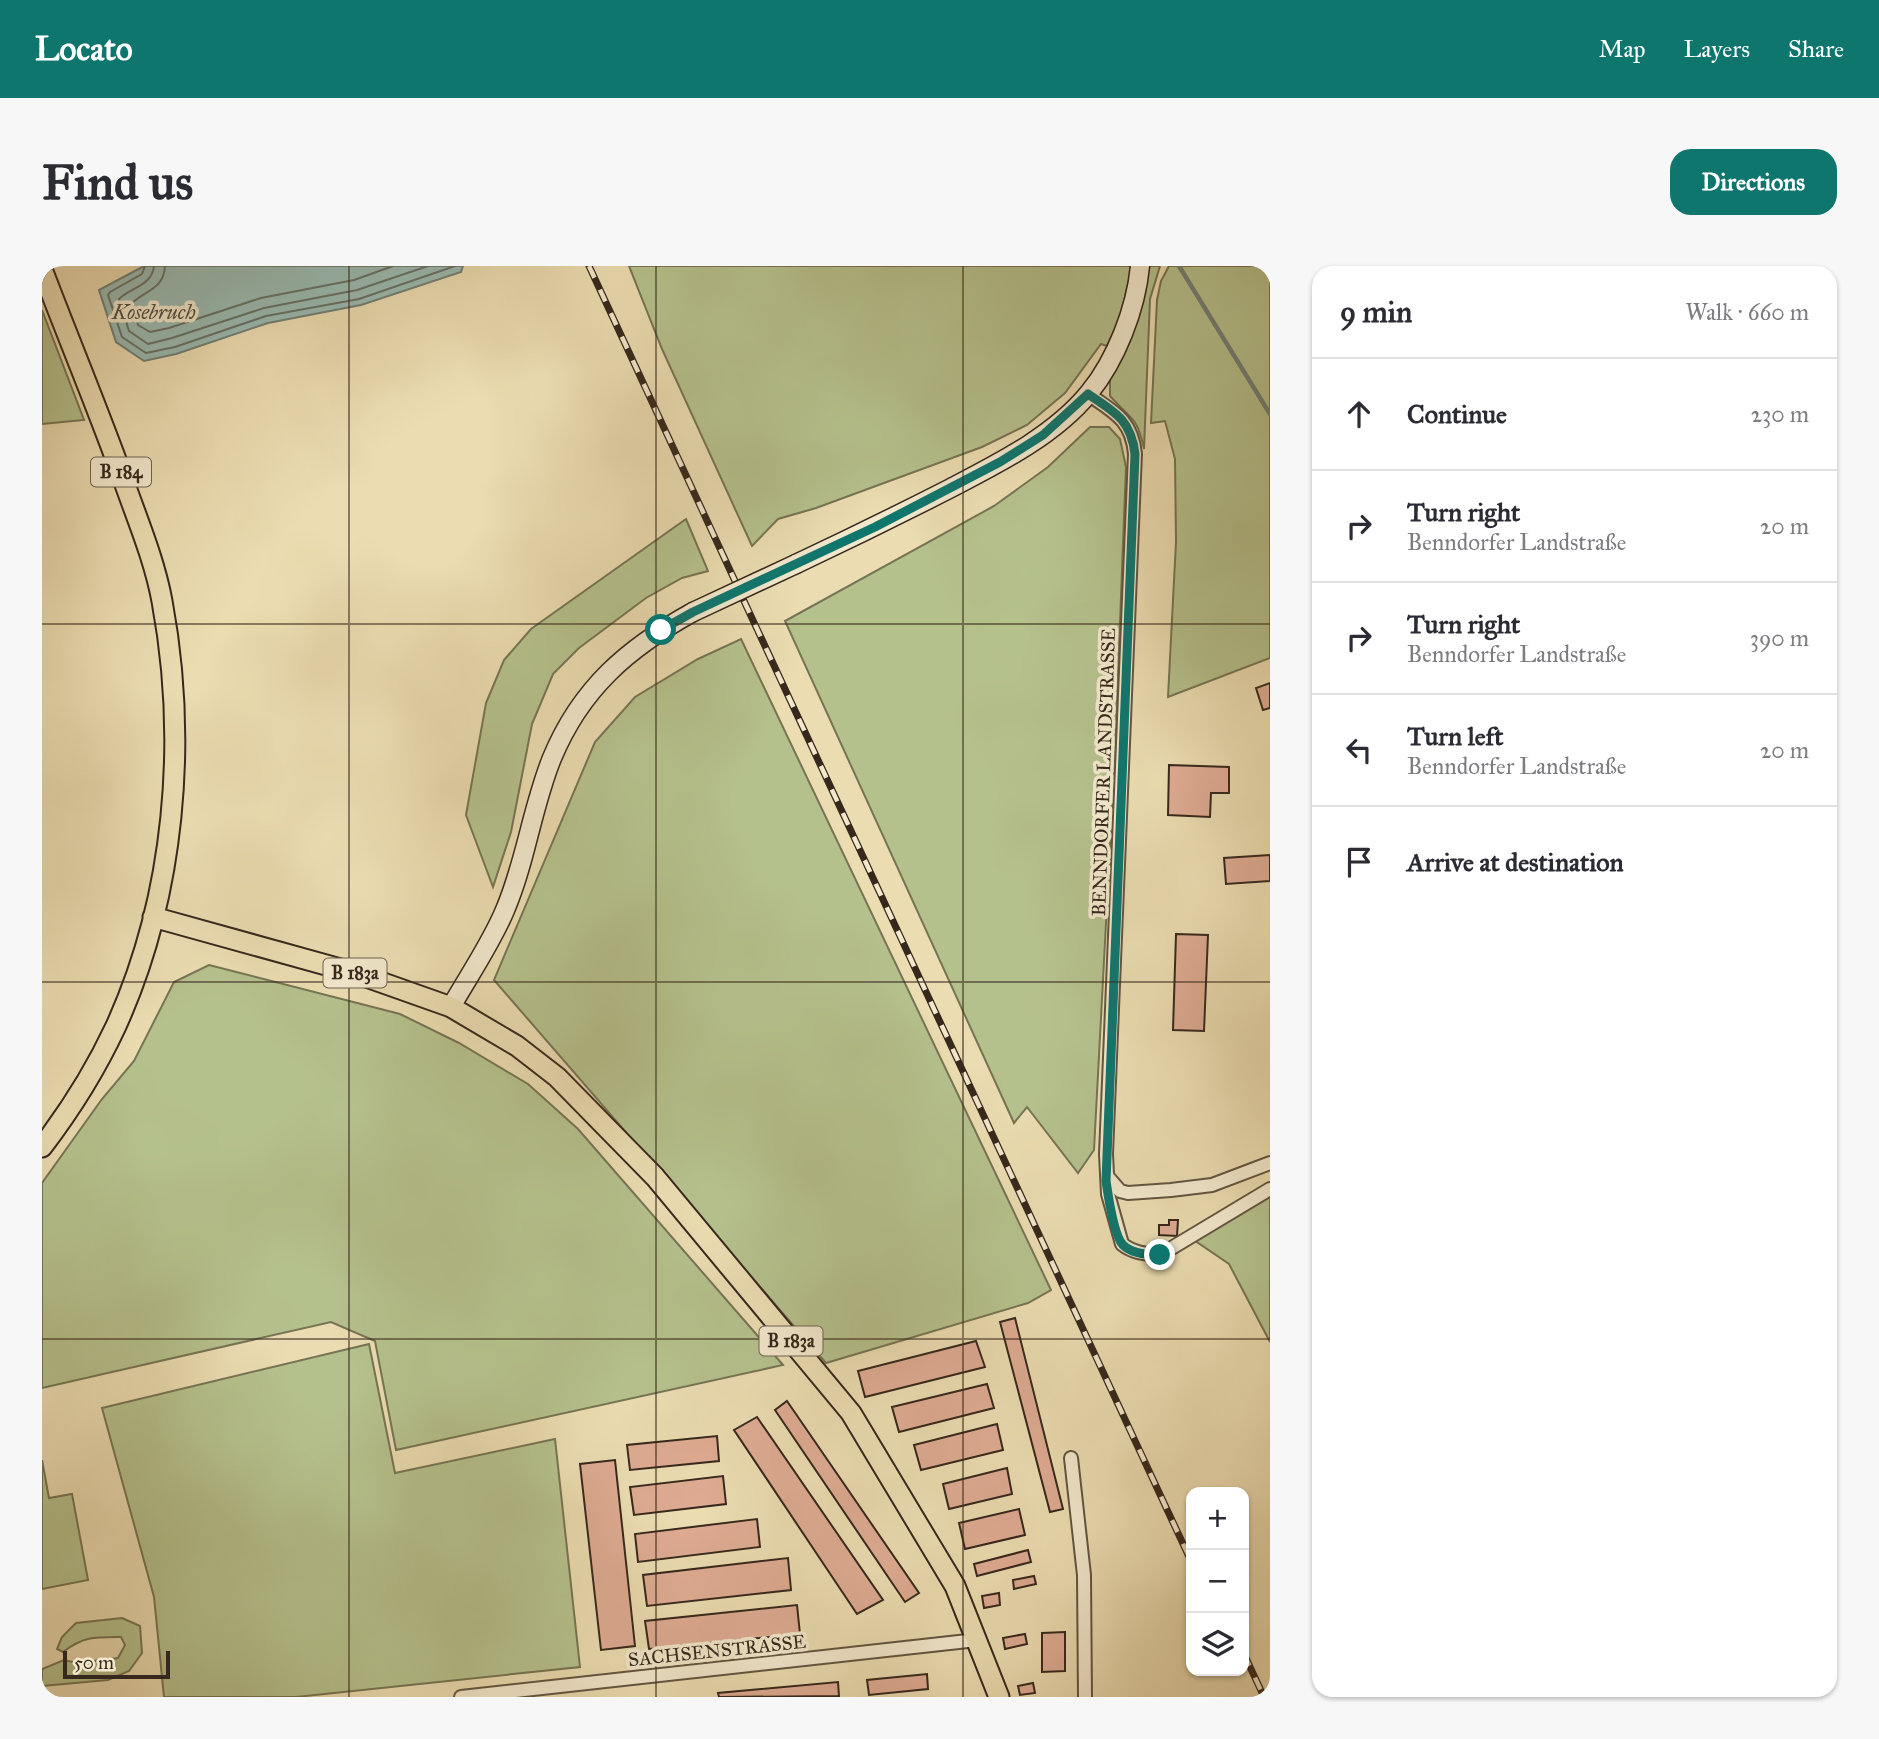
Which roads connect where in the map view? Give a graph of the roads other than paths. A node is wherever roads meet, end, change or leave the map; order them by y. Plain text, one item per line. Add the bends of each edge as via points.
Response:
1 (1140, 266) edge
2 (42, 269) edge
3 (1088, 394) junction
4 (153, 917) junction
5 (451, 1007) junction
6 (42, 1147) edge
7 (1270, 1163) edge
8 (1106, 1172) junction
9 (1270, 1189) edge
10 (1070, 1458) dead end
11 (976, 1640) junction
12 (461, 1697) edge
13 (999, 1697) edge
14 (1085, 1697) edge

1 - 3 main road via 1121,337
2 - 4 main road, B 184 via 120,468 162,600 175,737 167,842
3 - 5 main road, bridge via 1043,435 1000,462 875,527 693,612 632,650 605,674 576,712 552,758 505,911
3 - 8 street, BENNDORFER LANDSTRASSE via 1125,422 1135,454
4 - 5 main road, B 183a via 355,973
4 - 6 main road via 117,1024 82,1090
5 - 11 main road, B 183a via 517,1046 557,1077 655,1177 851,1413 955,1586
7 - 8 street via 1212,1185 1128,1193 1108,1180
8 - 9 street, BENNDORFER LANDSTRASSE via 1120,1241 1144,1254 1160,1255
10 - 14 street via 1084,1575
11 - 12 street, SACHSENSTRASSE
11 - 13 main road, B 183a

